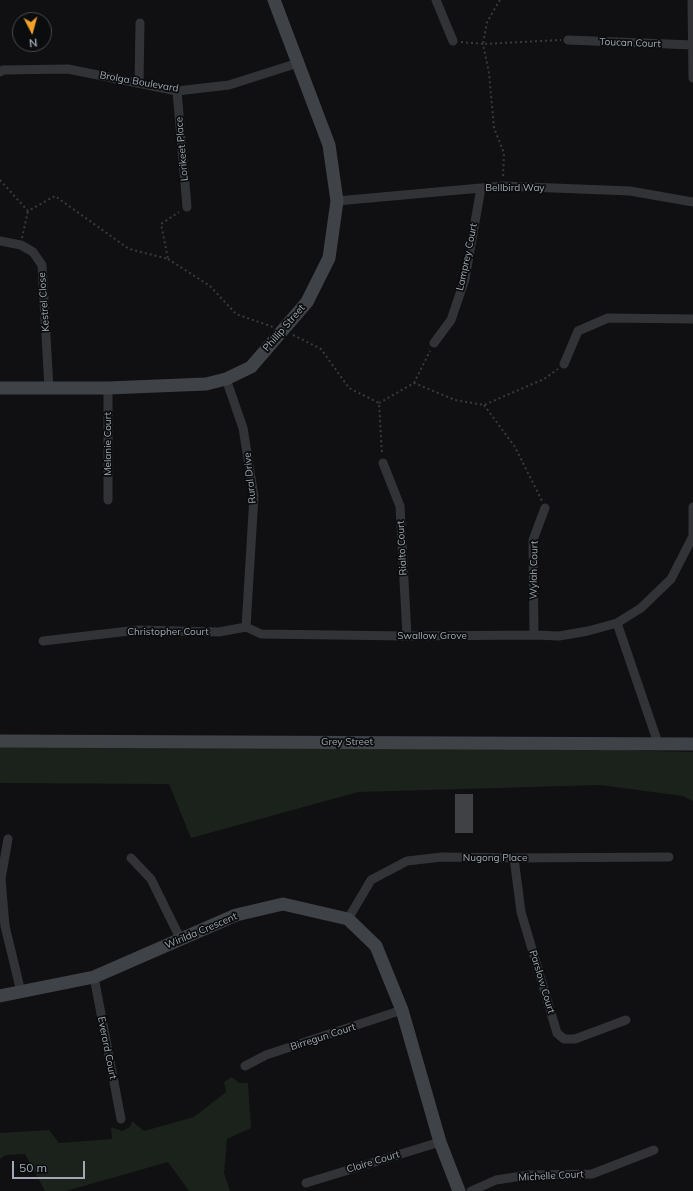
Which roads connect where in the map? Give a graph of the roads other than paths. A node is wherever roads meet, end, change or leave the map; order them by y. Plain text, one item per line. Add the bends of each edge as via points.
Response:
1 (274, 0) edge
2 (436, 0) edge
3 (692, 0) edge
4 (140, 23) dead end
5 (568, 40) road end
6 (453, 41) road end
7 (693, 45) edge
8 (298, 62) junction
9 (0, 72) edge
10 (693, 78) edge
11 (139, 83) junction
12 (177, 91) junction
13 (481, 188) junction
14 (337, 201) junction
15 (693, 202) edge
16 (187, 206) road end
17 (0, 241) edge
18 (693, 319) edge
19 (434, 343) road end
20 (564, 364) road end
21 (226, 379) junction
22 (0, 388) edge
23 (108, 388) junction
24 (49, 389) junction
25 (383, 463) road end
26 (108, 500) dead end
27 (693, 507) edge
28 (545, 508) road end
29 (617, 623) junction
30 (246, 628) junction
31 (534, 635) junction
32 (407, 636) junction
33 (43, 641) dead end
34 (0, 741) edge
35 (658, 743) junction
36 (693, 744) edge
37 (8, 839) dead end
38 (669, 857) dead end
39 (131, 858) dead end
40 (514, 858) junction
41 (348, 919) junction
42 (182, 940) junction
43 (94, 977) junction
44 (21, 992) junction
45 (0, 996) edge
46 (402, 1010) junction
47 (626, 1020) dead end
48 (244, 1066) dead end
49 (121, 1119) dead end
50 (440, 1142) junction
51 (654, 1150) dead end
52 (306, 1183) dead end
53 (459, 1191) edge
54 (471, 1191) edge

1 - 8 street, Phillip Street
2 - 6 street
3 - 7 street
4 - 11 street
5 - 7 street, Toucan Court
7 - 10 street
8 - 12 street, Brolga Boulevard via 229,85
8 - 14 street, Phillip Street via 329,145
9 - 11 street, Brolga Boulevard via 68,69
11 - 12 street, Brolga Boulevard
12 - 16 street, Lorikeet Place
13 - 14 street, Bellbird Way
13 - 15 street, Bellbird Way via 503,186 630,190
13 - 19 street, Lamprey Court via 465,279 451,320
14 - 21 street, Phillip Street via 329,258 307,302 251,368
17 - 24 street, Kestrel Close via 21,245 33,252 42,265
18 - 20 street via 608,318 578,331
21 - 23 street, Phillip Street via 206,384
21 - 30 street, Rural Drive via 243,428 254,496
22 - 24 street, Phillip Street
23 - 24 street, Phillip Street
23 - 26 street, Melanie Court
25 - 32 street, Rialto Court via 400,506
27 - 29 street, Swallow Grove via 693,536 671,579 641,608
28 - 31 street, Wylah Court via 533,540
29 - 31 street, Swallow Grove via 559,636
29 - 35 street
30 - 32 street, Swallow Grove via 261,634
30 - 33 street, Christopher Court via 219,632 138,630
31 - 32 street, Swallow Grove
34 - 35 street, Grey Street
35 - 36 street, Grey Street
37 - 44 street via 1,879 4,918
38 - 40 street, Nugong Place
39 - 42 street via 151,879
40 - 41 street, Nugong Place via 442,857 407,860 372,880
40 - 47 street, Parslow Court via 522,912 557,1033 564,1038 575,1039
41 - 42 street, Wirilda Crescent via 283,904 236,915
41 - 46 street via 376,946
42 - 43 street, Wirilda Crescent
43 - 44 street, Wirilda Crescent
43 - 49 street, Everard Court
44 - 45 street, Wirilda Crescent
46 - 48 street, Birregun Court via 266,1055
46 - 50 street
50 - 52 street, Claire Court
50 - 53 street
51 - 54 street, Michelle Court via 592,1174 529,1175 496,1180

